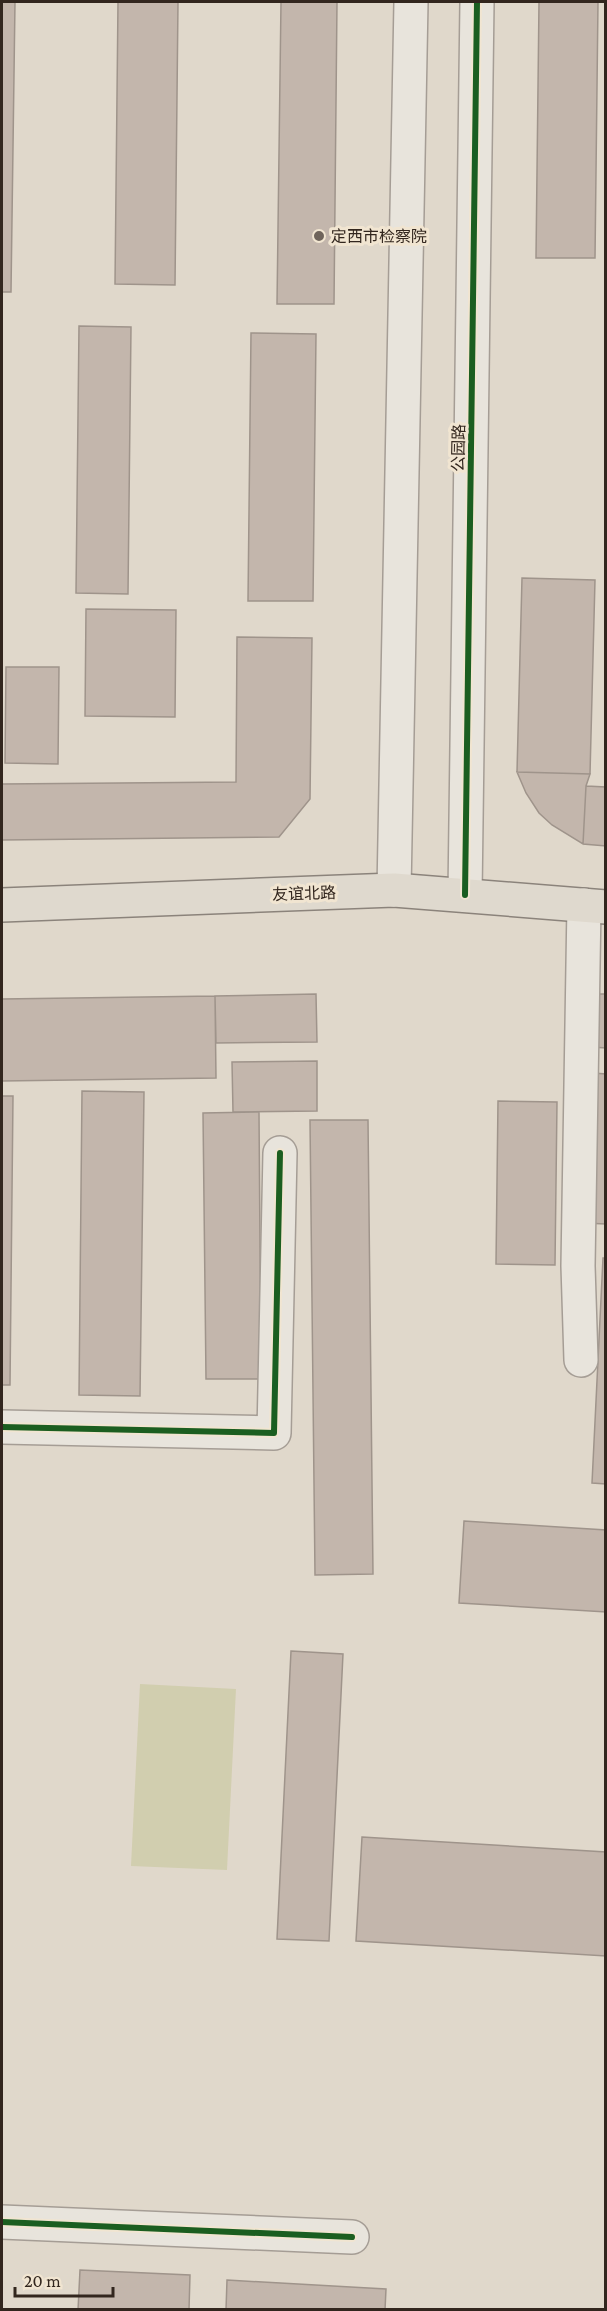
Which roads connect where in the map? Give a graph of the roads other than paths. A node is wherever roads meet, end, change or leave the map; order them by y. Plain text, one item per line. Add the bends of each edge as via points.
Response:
1 (411, 2) edge
2 (477, 2) edge
3 (394, 890) junction
4 (465, 895) junction
5 (2, 905) edge
6 (595, 906) edge
7 (280, 1153) dead end
8 (581, 1360) dead end
9 (2, 1427) edge
10 (2, 2222) edge
11 (352, 2237) dead end

1 - 3 street
2 - 4 street, 公园路
3 - 4 main road, 友谊北路
3 - 5 main road, 友谊北路
4 - 6 main road, 友谊北路
6 - 8 street via 578,1266
7 - 9 street via 274,1433
10 - 11 street

